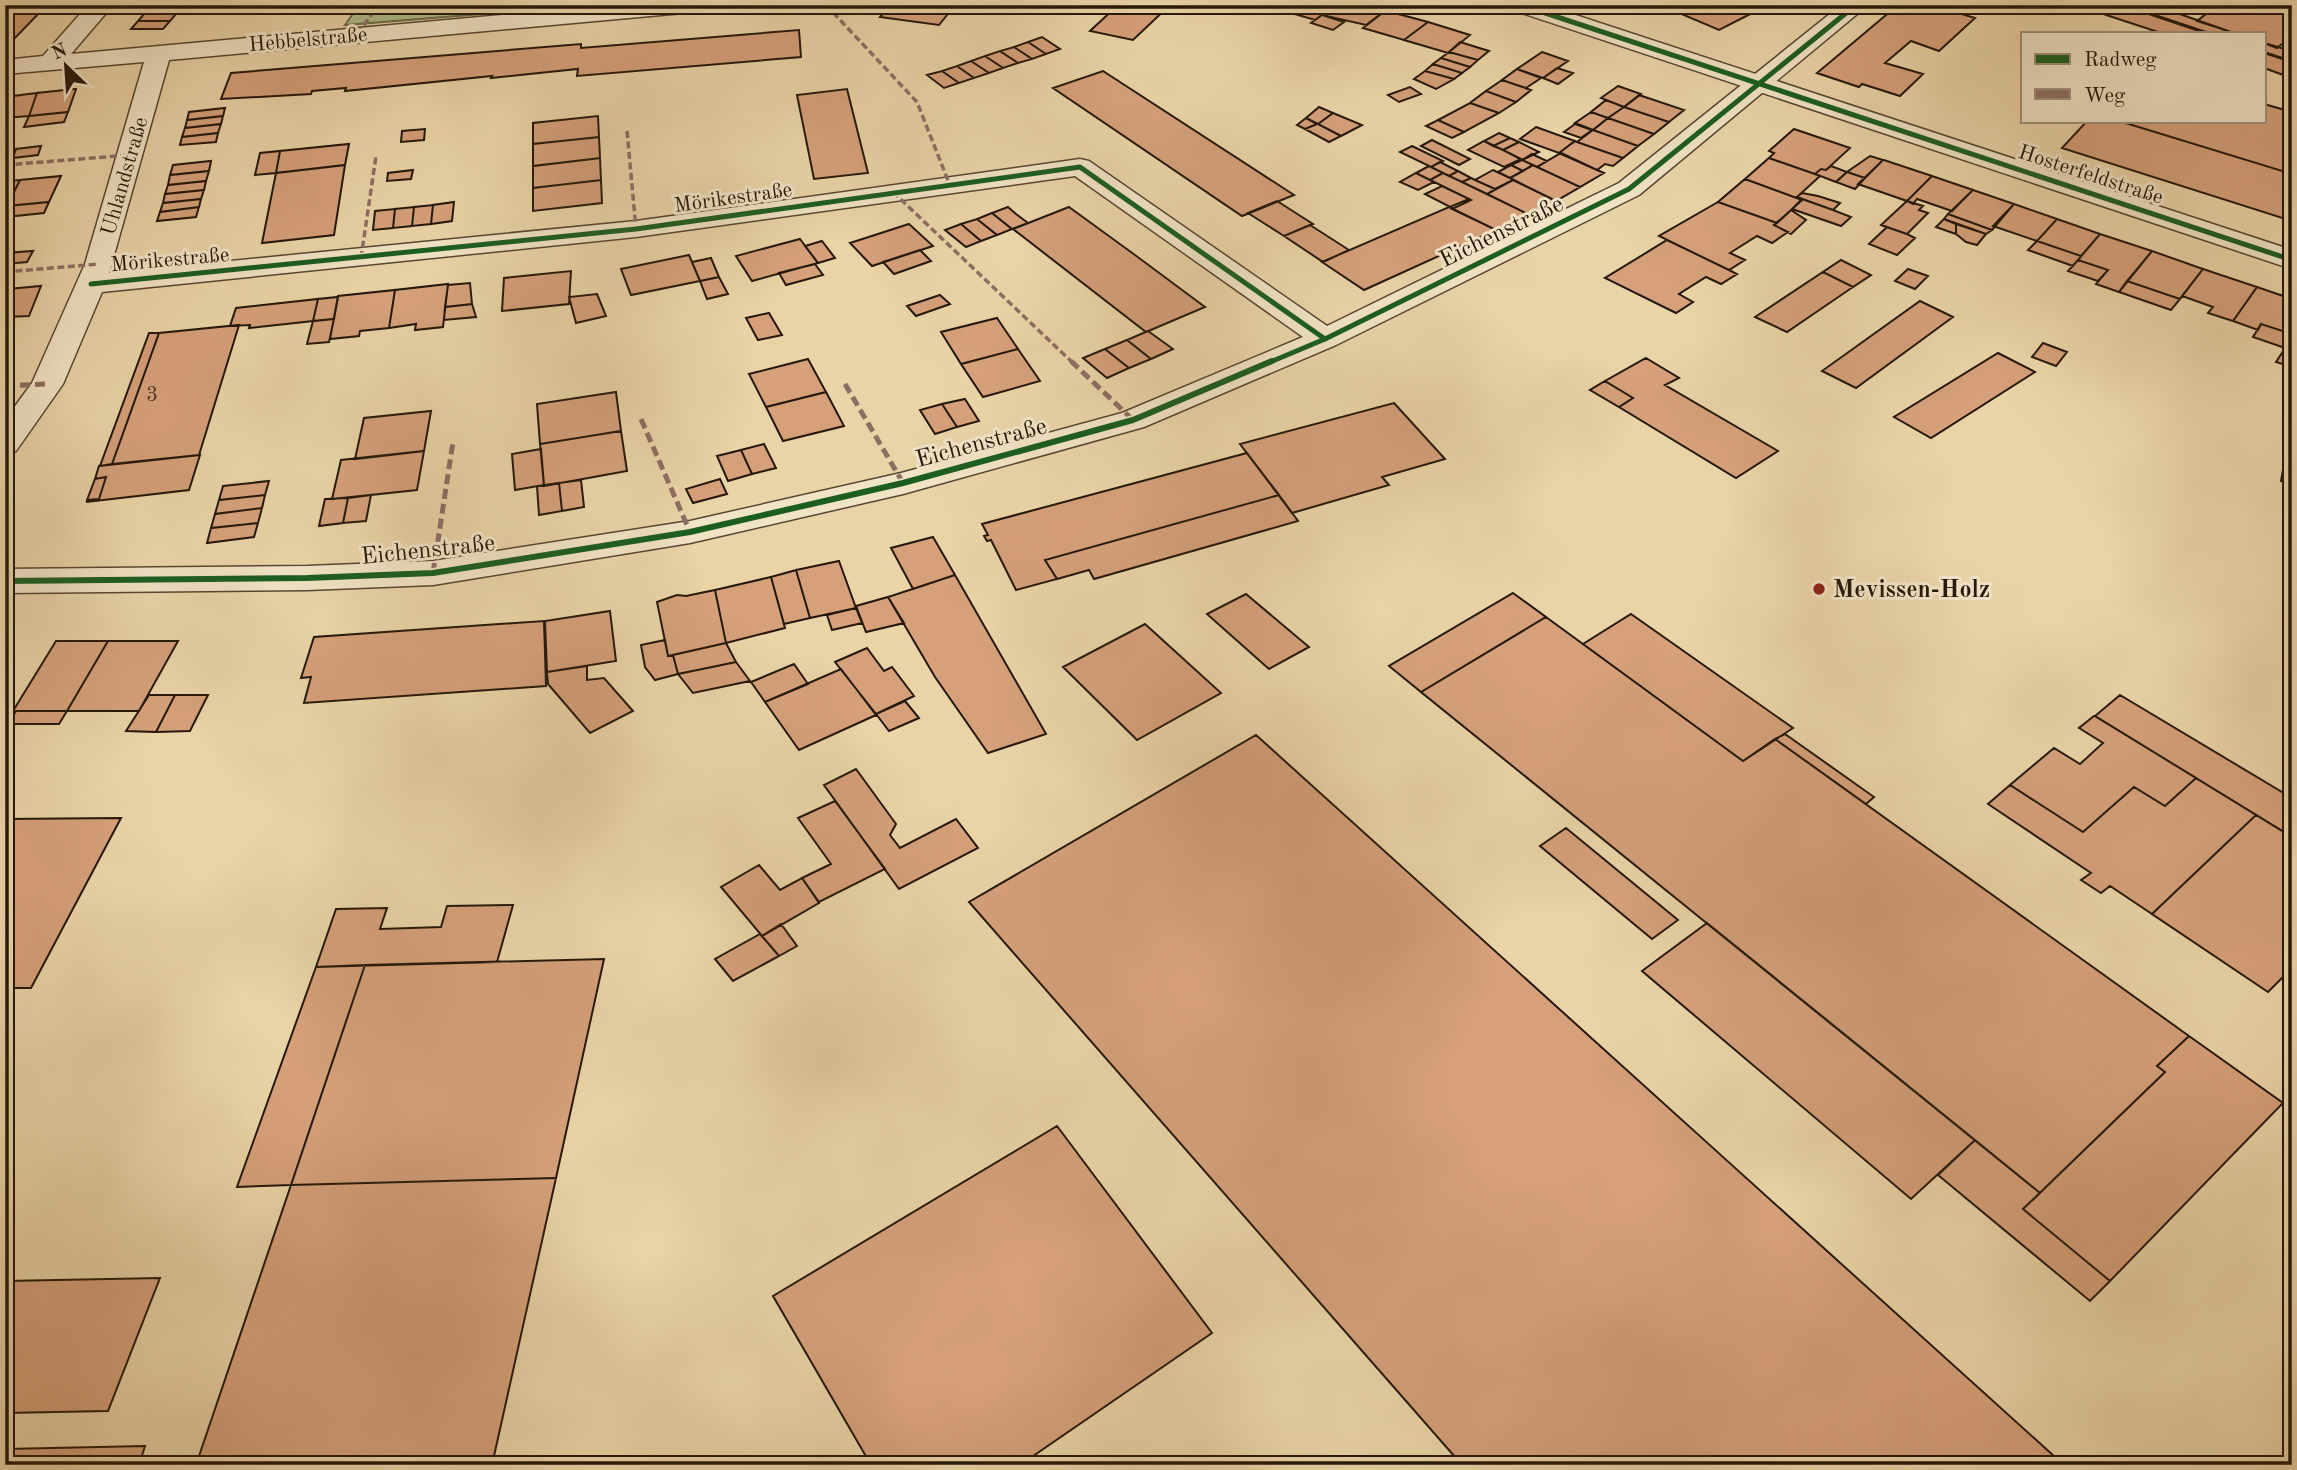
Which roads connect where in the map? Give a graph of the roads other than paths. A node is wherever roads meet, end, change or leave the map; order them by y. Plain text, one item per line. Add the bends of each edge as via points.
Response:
1 (101, 5) edge
2 (694, 5) edge
3 (1521, 5) edge
4 (1856, 5) edge
5 (159, 53) junction
6 (51, 62) junction
7 (5, 67) edge
8 (1759, 85) junction
9 (2292, 260) edge
10 (92, 284) junction
11 (1325, 339) junction
12 (5, 444) edge
13 (5, 581) edge

1 - 6 street
2 - 5 street, Hebbelstraße
3 - 8 street, Hosterfeldstraße
4 - 8 street, Eichenstraße
5 - 6 street, Hebbelstraße
5 - 10 street, Uhlandstraße
6 - 7 street, Hebbelstraße
8 - 9 street, Hosterfeldstraße
8 - 11 street, Eichenstraße via 1629,189
10 - 11 street, Mörikestraße via 636,229 1080,167
10 - 12 street, Uhlandstraße via 47,384
11 - 13 street, Eichenstraße via 1133,420 903,483 690,532 433,573

